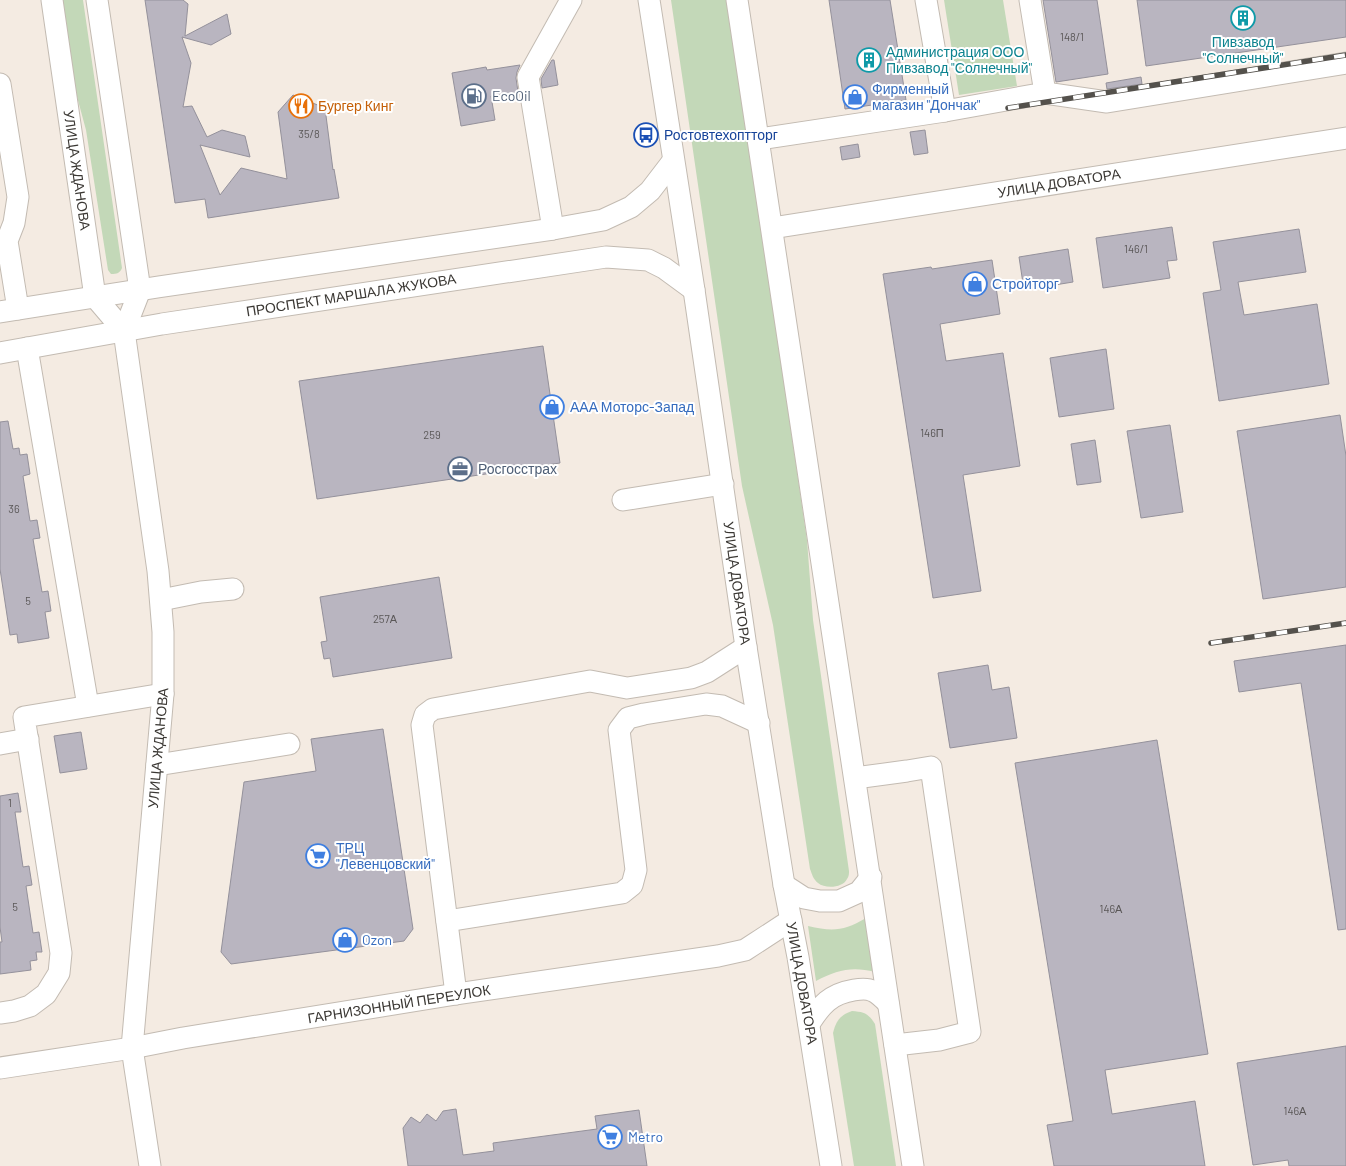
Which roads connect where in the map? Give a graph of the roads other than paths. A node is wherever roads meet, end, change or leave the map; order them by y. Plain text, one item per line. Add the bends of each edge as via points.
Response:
1 (52, 0) edge
2 (97, 0) edge
3 (571, 0) edge
4 (649, 0) edge
5 (737, 0) edge
6 (926, 0) edge
7 (1030, 0) edge
8 (1346, 63) edge
9 (0, 84) edge
10 (1045, 94) junction
11 (945, 111) junction
12 (1346, 138) edge
13 (759, 139) junction
14 (673, 161) junction
15 (7, 224) edge
16 (772, 228) junction
17 (553, 229) junction
18 (140, 290) junction
19 (694, 290) junction
20 (95, 297) junction
21 (9, 311) edge
22 (124, 331) junction
23 (27, 348) junction
24 (0, 353) edge
25 (723, 484) junction
26 (623, 500) dead end
27 (233, 588) dead end
28 (160, 600) junction
29 (746, 647) junction
30 (163, 694) junction
31 (88, 706) junction
32 (759, 723) junction
33 (28, 740) junction
34 (0, 744) edge
35 (289, 744) dead end
36 (157, 765) junction
37 (855, 778) junction
38 (870, 877) junction
39 (784, 885) junction
40 (791, 920) junction
41 (447, 922) junction
42 (456, 994) junction
43 (888, 1003) junction
44 (0, 1013) edge
45 (809, 1024) junction
46 (895, 1045) junction
47 (132, 1048) junction
48 (0, 1068) edge
49 (150, 1166) edge
50 (831, 1166) edge
51 (913, 1166) edge

1 - 20 street, УЛИЦА ЖДАНОВА
2 - 18 street, УЛИЦА ЖДАНОВА
3 - 17 street via 528,77
4 - 14 street, УЛИЦА ДОВАТОРА
5 - 13 street
6 - 11 street
7 - 10 street
8 - 10 street via 1107,102
9 - 15 street via 18,197
10 - 11 street
11 - 13 street
12 - 16 street, УЛИЦА ДОВАТОРА
13 - 16 street
14 - 17 street via 650,191 631,207 603,220
14 - 19 street, УЛИЦА ДОВАТОРА
15 - 21 street
16 - 37 street
17 - 18 street
18 - 20 street
18 - 22 street, УЛИЦА ЖДАНОВА
19 - 22 street, ПРОСПЕКТ МАРШАЛА ЖУКОВА via 648,260 606,257
19 - 25 street, УЛИЦА ДОВАТОРА
20 - 21 street
20 - 22 street
22 - 23 street, ПРОСПЕКТ МАРШАЛА ЖУКОВА
22 - 28 street, УЛИЦА ЖДАНОВА
23 - 24 street, ПРОСПЕКТ МАРШАЛА ЖУКОВА
23 - 31 street
25 - 26 street
25 - 29 street, УЛИЦА ДОВАТОРА
27 - 28 street
28 - 30 street, УЛИЦА ЖДАНОВА
29 - 32 street, УЛИЦА ДОВАТОРА
29 - 41 street via 707,672 691,678 627,688 590,681 434,709 425,715 422,725
30 - 31 street
30 - 36 street, УЛИЦА ЖДАНОВА
31 - 33 street via 24,717
32 - 39 street, УЛИЦА ДОВАТОРА
32 - 41 street via 722,706 706,704 628,718 619,730 636,870 632,885 622,892
33 - 34 street
33 - 44 street via 60,953 59,973 46,994 30,1006
35 - 36 street
36 - 47 street, УЛИЦА ЖДАНОВА
37 - 38 street
37 - 46 street via 931,767 970,1032 939,1040
38 - 39 street via 859,892 840,901 804,898
38 - 43 street
39 - 40 street, УЛИЦА ДОВАТОРА
40 - 42 street, ГАРНИЗОННЫЙ ПЕРЕУЛОК via 745,950 718,956
40 - 45 street, УЛИЦА ДОВАТОРА
41 - 42 street
42 - 47 street, ГАРНИЗОННЫЙ ПЕРЕУЛОК
43 - 45 street via 874,991 862,988 837,994 818,1010
43 - 46 street
45 - 50 street, УЛИЦА ДОВАТОРА
46 - 51 street
47 - 48 street, ГАРНИЗОННЫЙ ПЕРЕУЛОК
47 - 49 street, УЛИЦА ЖДАНОВА

